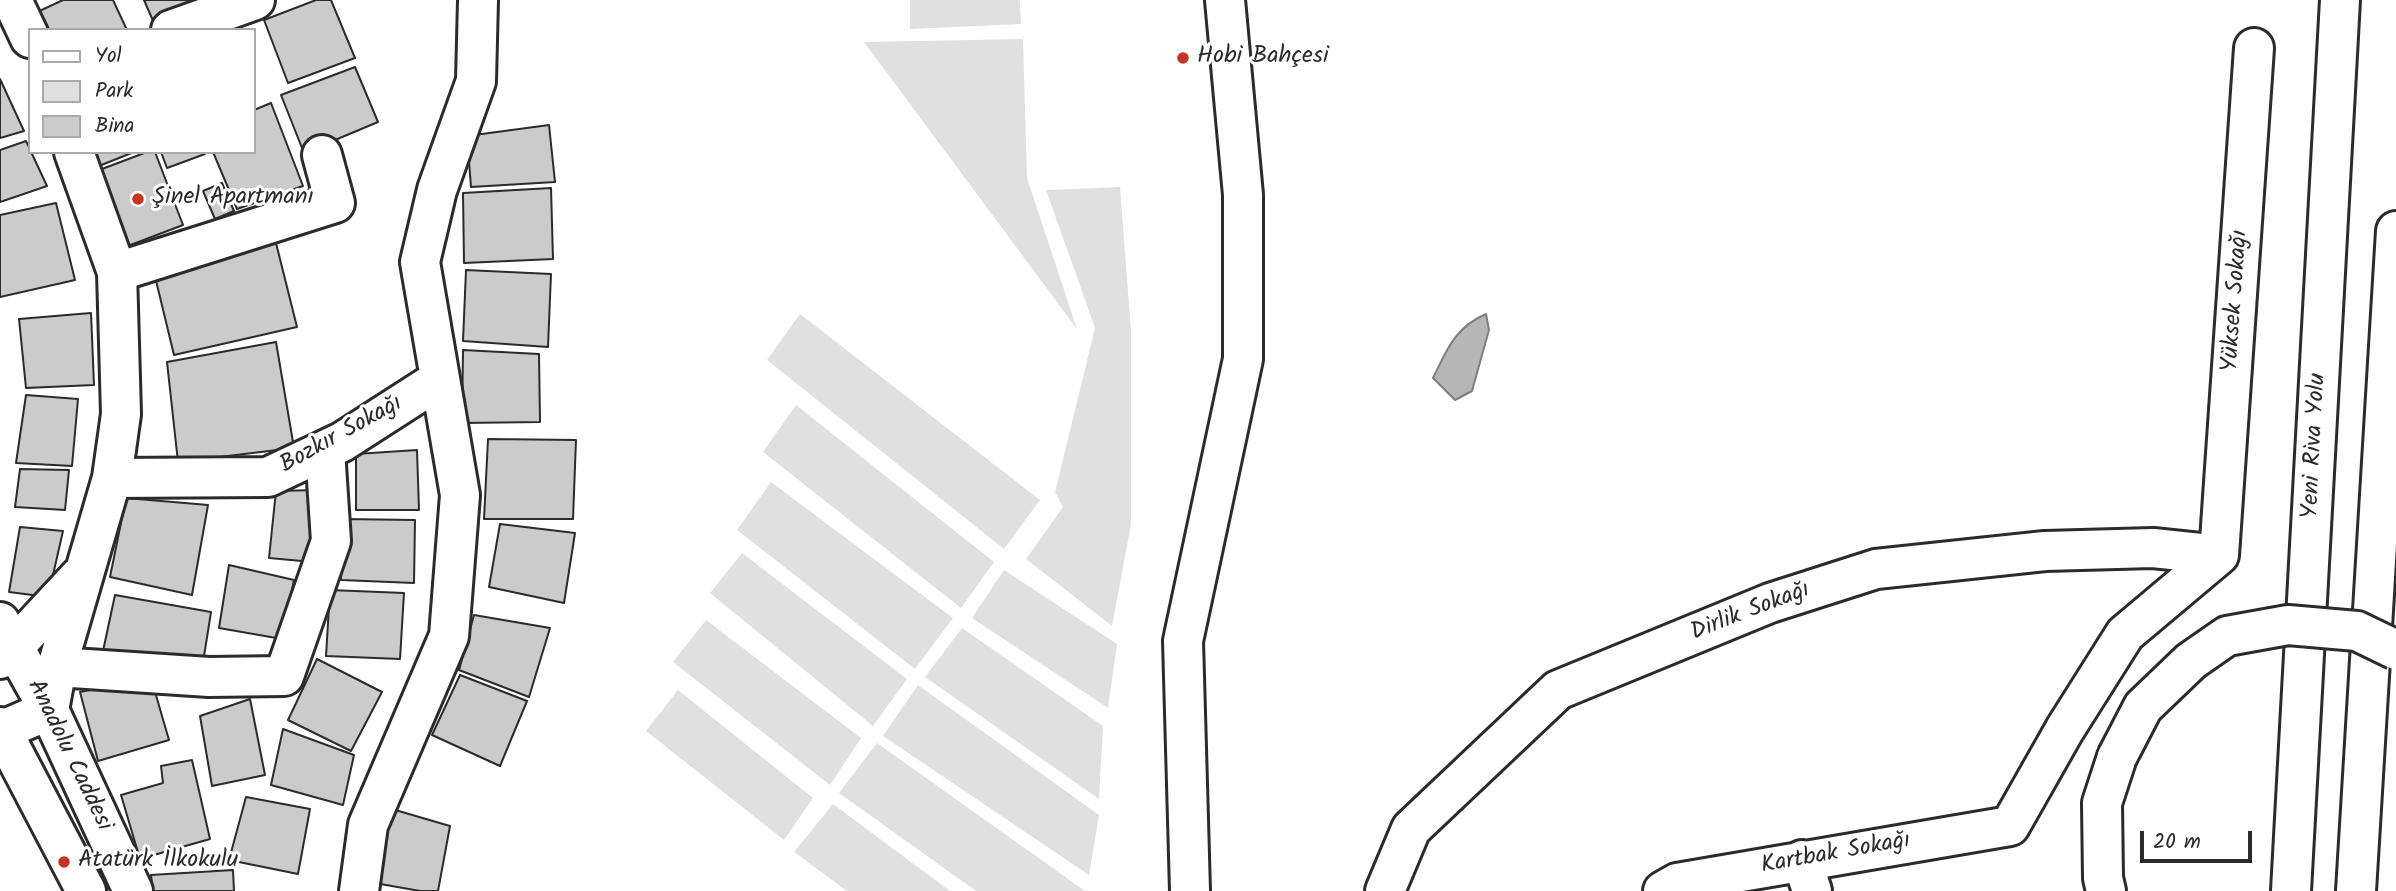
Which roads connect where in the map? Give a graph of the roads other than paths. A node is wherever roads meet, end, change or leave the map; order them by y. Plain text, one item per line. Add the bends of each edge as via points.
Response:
1 (255, 0) edge
2 (478, 0) edge
3 (1225, 0) edge
4 (2340, 0) edge
5 (14, 1) edge
6 (177, 28) edge
7 (28, 33) edge
8 (2255, 48) dead end
9 (75, 154) edge
10 (322, 155) dead end
11 (2396, 231) edge
12 (117, 272) junction
13 (440, 379) junction
14 (325, 450) junction
15 (112, 478) junction
16 (2219, 555) junction
17 (83, 572) junction
18 (4, 643) edge
19 (2396, 650) edge
20 (57, 667) junction
21 (50, 710) junction
22 (1, 731) edge
23 (1807, 875) edge
24 (86, 891) edge
25 (133, 891) edge
26 (359, 891) edge
27 (1190, 891) edge
28 (1385, 891) edge
29 (1663, 891) edge
30 (2106, 891) edge
31 (2291, 891) edge
32 (2356, 891) edge

1 - 6 main road
2 - 13 main road via 476,81 437,190 420,262
3 - 27 main road via 1243,195 1243,359 1182,641
4 - 31 main road, Yeni Riva Yolu
5 - 7 main road
8 - 16 main road, Yüksek Sokağı
9 - 12 main road
10 - 12 main road via 335,203
11 - 32 main road
12 - 15 main road via 121,414
13 - 14 main road, Bozkır Sokağı
13 - 26 main road via 460,495 449,636 368,824
14 - 15 main road, Bozkır Sokağı via 268,477
14 - 20 main road via 331,541 284,676 209,677
15 - 17 main road
16 - 23 main road, Kartbak Sokağı via 2125,634 2010,826
16 - 28 main road, Dirlik Sokağı via 2153,548 2045,551 1876,569 1770,603 1558,690 1411,830
17 - 18 main road
17 - 20 main road
18 - 21 main road, Anadolu Caddesi
19 - 30 main road, bridge via 2357,631 2288,625 2227,636 2192,661 2143,707 2117,757 2102,803
20 - 21 main road
21 - 22 main road
21 - 25 main road, Anadolu Caddesi
22 - 24 main road
23 - 29 main road, Kartbak Sokağı via 1677,883

